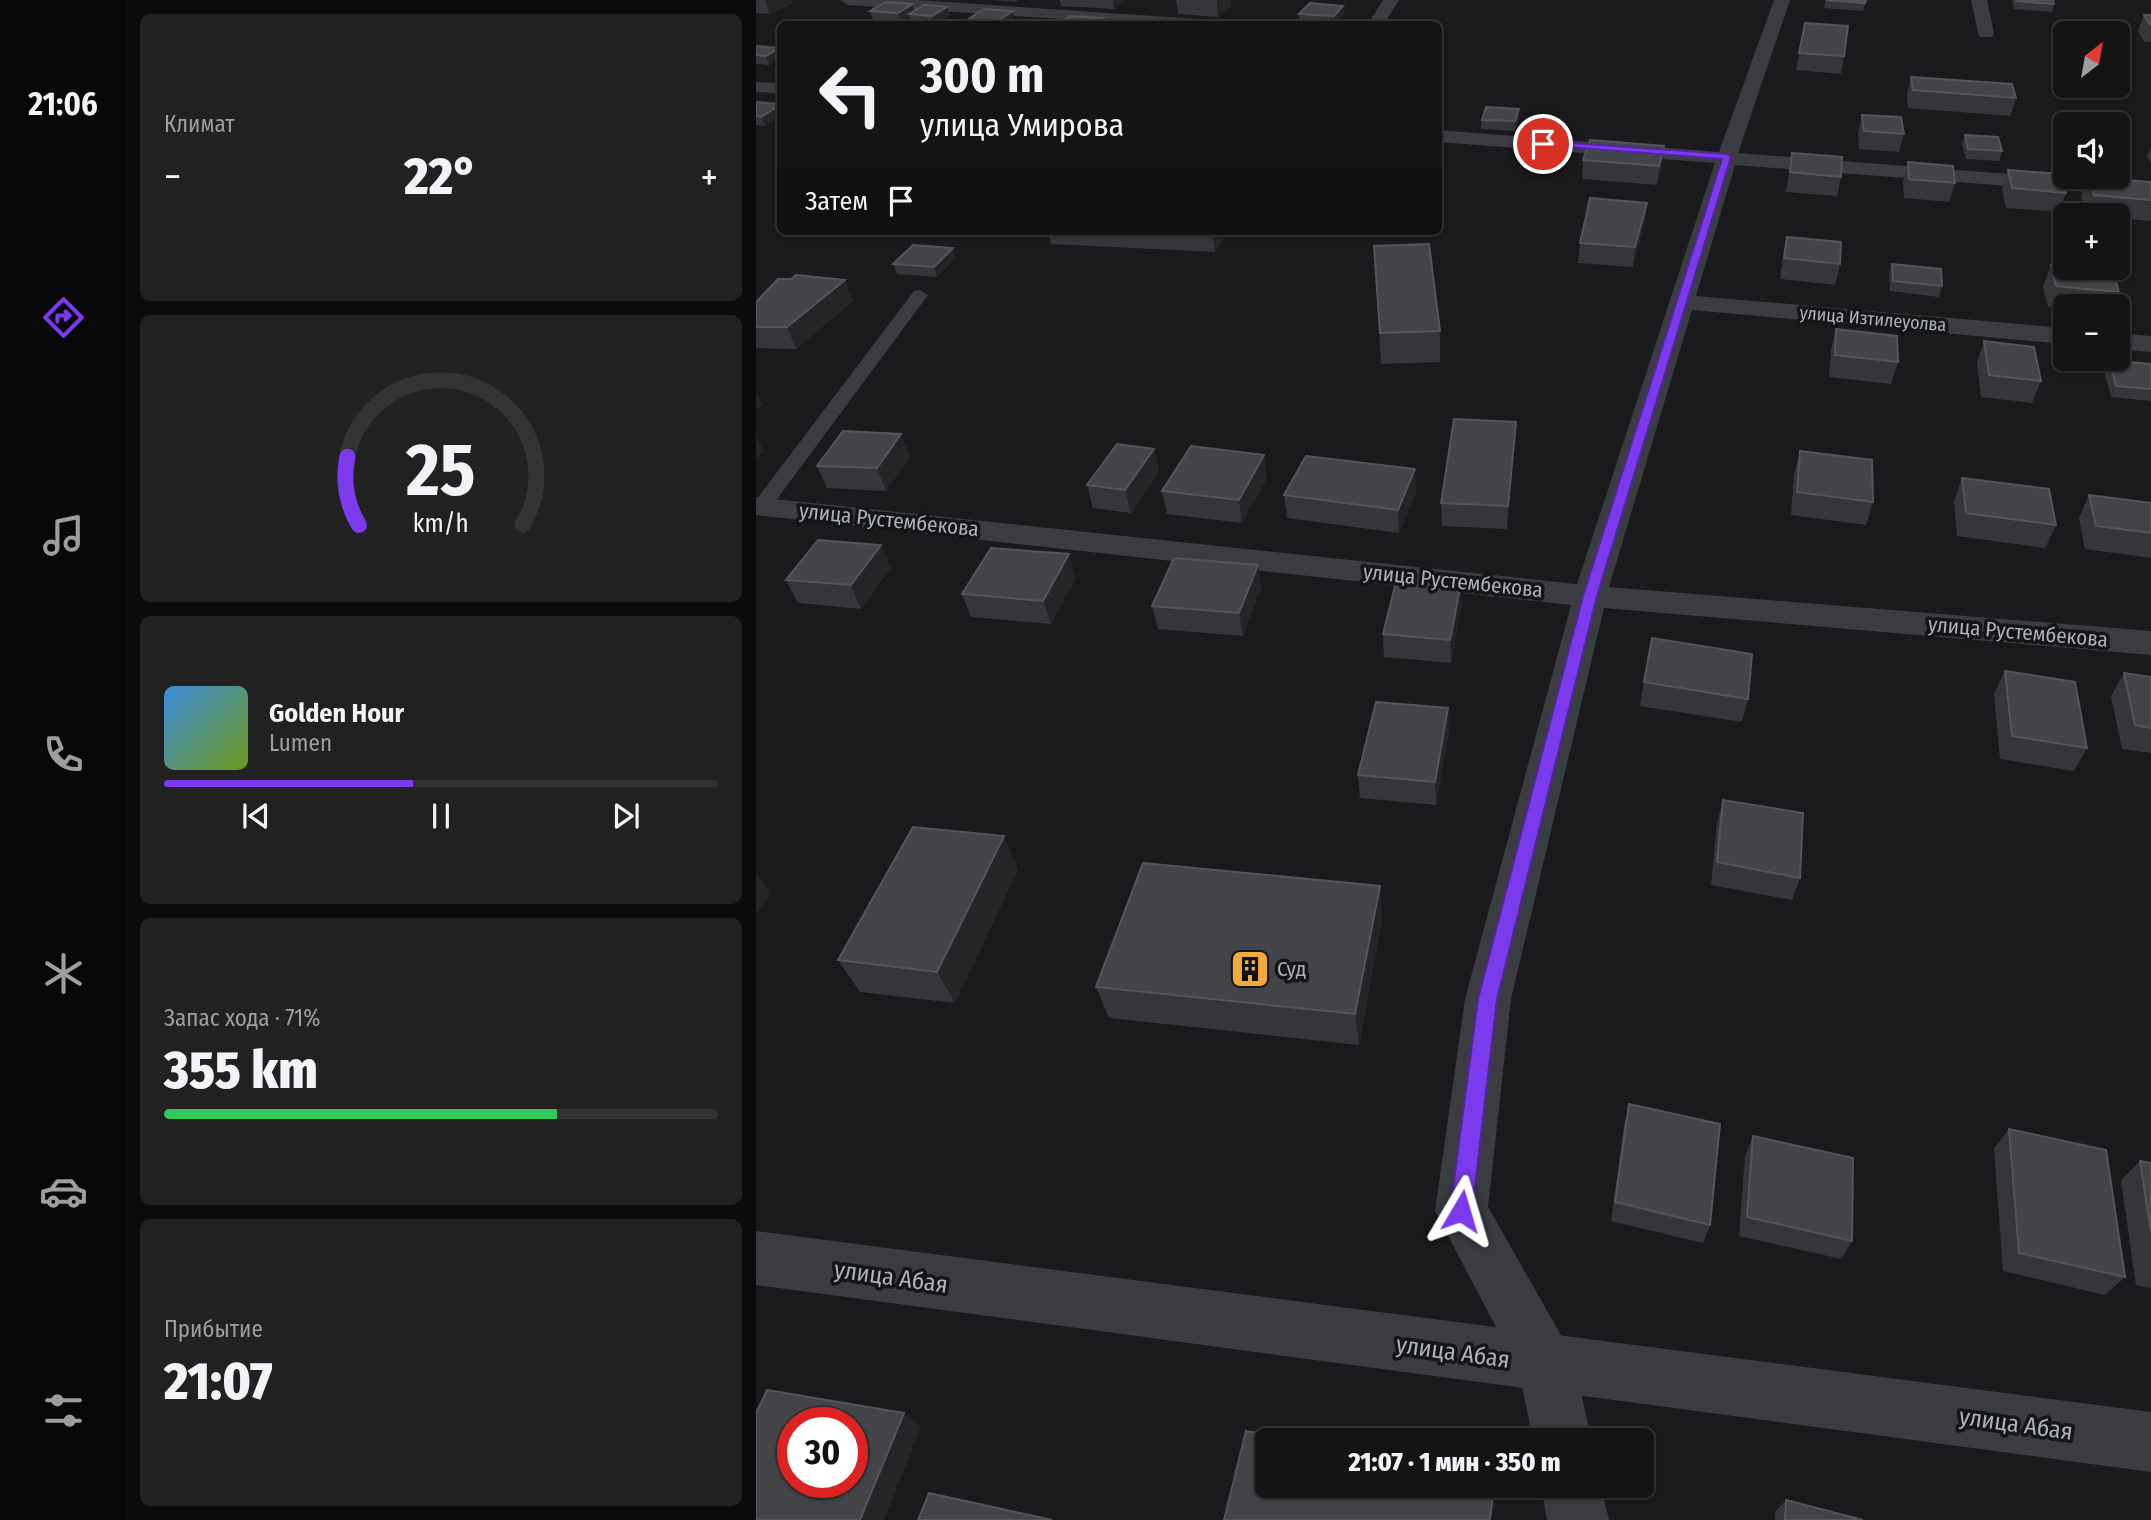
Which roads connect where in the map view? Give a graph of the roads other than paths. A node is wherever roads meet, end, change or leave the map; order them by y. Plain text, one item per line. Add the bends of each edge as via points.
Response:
1 (848, 0) edge
2 (1391, 0) edge
3 (1782, 0) edge
4 (1979, 0) edge
5 (1154, 21) edge
6 (1378, 21) edge
7 (1986, 33) dead end
8 (756, 87) edge
9 (777, 88) edge
10 (1442, 136) edge
11 (1727, 157) junction
12 (2151, 191) edge
13 (920, 295) dead end
14 (1682, 302) junction
15 (2053, 335) edge
16 (2130, 342) edge
17 (2151, 344) edge
18 (759, 506) edge
19 (1590, 596) junction
20 (2151, 643) edge
21 (756, 1258) edge
22 (1546, 1364) junction
23 (1559, 1428) edge
24 (2151, 1443) edge
25 (1573, 1498) edge
26 (1578, 1520) edge

1 - 5 street
2 - 6 street
3 - 11 street
4 - 7 street
8 - 9 street
10 - 11 street
11 - 12 street
11 - 14 street
13 - 18 lane
14 - 15 street, улица Изтилеуолва
14 - 19 street
16 - 17 street
18 - 19 street, улица Рустембекова
19 - 20 street, улица Рустембекова
19 - 22 street via 1488,999 1461,1211
21 - 22 street, улица Абая
22 - 23 street
22 - 24 street, улица Абая
25 - 26 street

